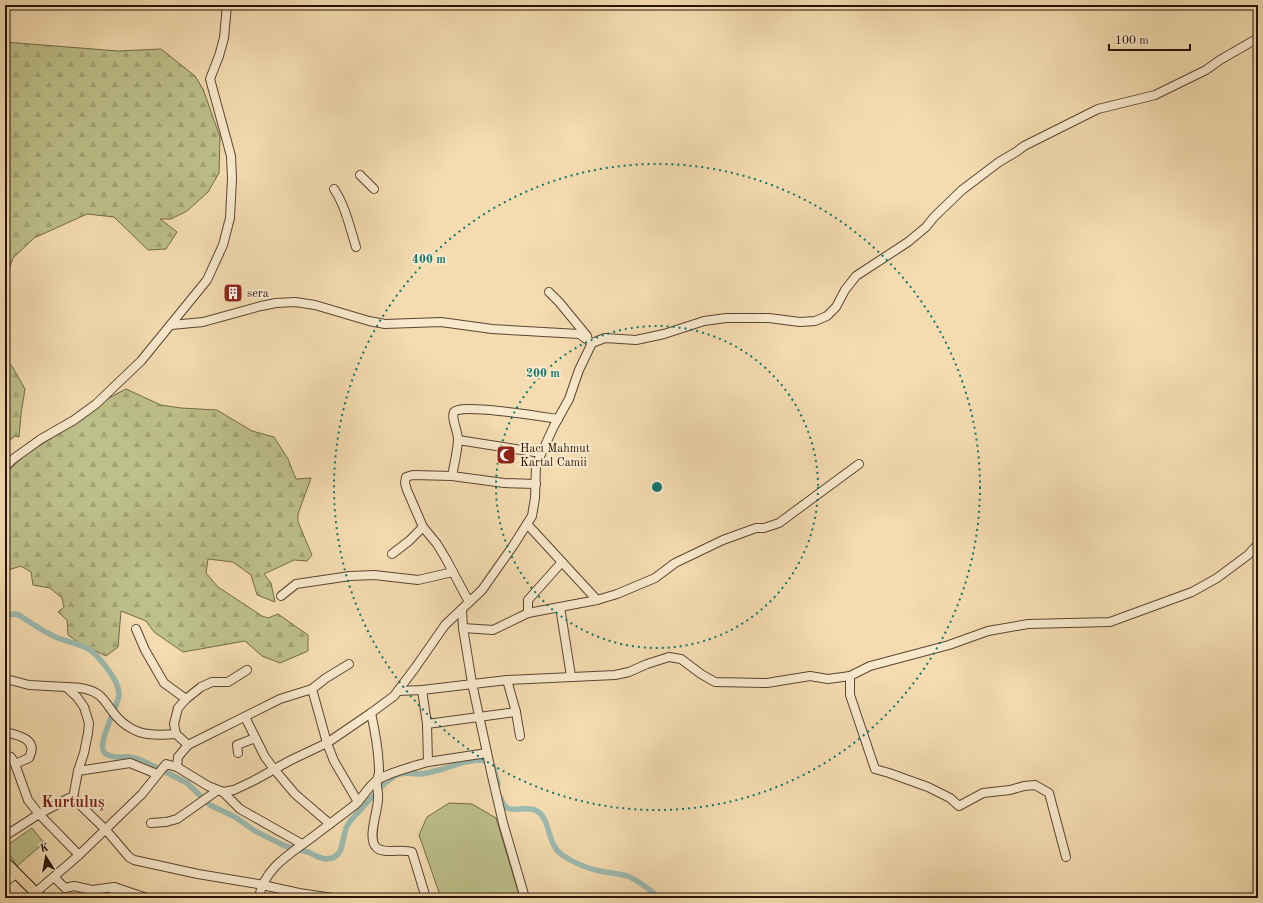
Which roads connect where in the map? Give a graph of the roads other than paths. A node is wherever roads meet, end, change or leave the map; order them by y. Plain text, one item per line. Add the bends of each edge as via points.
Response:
1 (227, 5) edge
2 (1258, 38) edge
3 (360, 175) dead end
4 (334, 189) dead end
5 (374, 189) dead end
6 (356, 247) dead end
7 (549, 292) dead end
8 (171, 325) junction
9 (592, 343) junction
10 (558, 419) junction
11 (458, 440) junction
12 (541, 453) junction
13 (859, 464) dead end
14 (5, 467) edge
15 (452, 476) junction
16 (536, 484) junction
17 (527, 524) junction
18 (423, 527) junction
19 (1258, 544) edge
20 (392, 554) dead end
21 (562, 562) junction
22 (453, 572) junction
23 (281, 596) dead end
24 (597, 600) junction
25 (469, 602) junction
26 (560, 607) junction
27 (462, 610) junction
28 (528, 613) junction
29 (463, 628) junction
30 (136, 629) dead end
31 (349, 664) dead end
32 (247, 670) dead end
33 (571, 676) junction
34 (850, 676) junction
35 (5, 680) edge
36 (507, 680) junction
37 (472, 683) junction
38 (66, 687) junction
39 (312, 689) junction
40 (422, 690) junction
41 (398, 691) junction
42 (186, 699) junction
43 (516, 712) junction
44 (371, 714) junction
45 (245, 717) junction
46 (480, 717) junction
47 (427, 724) junction
48 (5, 732) edge
49 (176, 734) junction
50 (520, 736) dead end
51 (255, 738) junction
52 (327, 743) junction
53 (188, 745) junction
54 (238, 753) dead end
55 (487, 753) junction
56 (5, 755) edge
57 (428, 762) junction
58 (15, 764) junction
59 (177, 767) junction
60 (274, 769) junction
61 (78, 771) junction
62 (157, 774) junction
63 (377, 781) junction
64 (221, 791) junction
65 (73, 798) junction
66 (358, 802) junction
67 (39, 814) junction
68 (151, 823) dead end
69 (330, 824) junction
70 (106, 830) junction
71 (5, 836) edge
72 (301, 845) junction
73 (79, 855) junction
74 (1066, 856) dead end
75 (5, 862) edge
76 (16, 874) junction
77 (54, 877) junction
78 (5, 882) edge
79 (263, 885) junction
80 (114, 887) junction
81 (38, 895) edge
82 (113, 898) edge
83 (147, 898) edge
84 (259, 898) edge
85 (333, 898) edge
86 (426, 898) edge
87 (525, 898) edge

1 - 8 street via 224,38 210,79 231,156 230,218 223,245 207,280
2 - 9 street via 1168,90 1098,109 1024,146 999,162 962,190 908,242 856,276 836,307 827,316 815,321 800,322 769,318 726,318 704,321 636,340 605,338
3 - 5 street
4 - 6 street
7 - 9 street
8 - 9 street via 203,322 260,306 295,302 386,324 441,322 492,329 579,334
8 - 14 street via 141,361 96,404 41,439
9 - 10 street
10 - 11 street via 490,410 456,410 454,415
10 - 12 street
11 - 12 street
11 - 15 street
12 - 16 street via 536,465
13 - 24 street via 779,523 723,540 675,563 655,578
15 - 16 street via 504,483
15 - 18 street via 406,477 407,490
16 - 17 street via 532,516
17 - 21 street
17 - 25 street via 482,590
18 - 20 street via 409,542
18 - 22 street
19 - 34 street via 1248,555 1217,578 1192,592 1110,622 1028,624 988,631 949,645 870,666
21 - 24 street
21 - 28 street via 528,600
22 - 23 street via 418,580 374,575 350,576 296,584
22 - 25 street
24 - 26 street
25 - 27 street
26 - 28 street
26 - 33 street
27 - 29 street
27 - 41 street via 445,625
28 - 29 street via 493,630
29 - 37 street
30 - 42 street via 164,683
31 - 39 street
32 - 42 street via 228,682 212,682 201,687
33 - 34 street via 615,675 669,657 681,660 715,682 767,683 810,676
33 - 36 street
34 - 74 street via 850,695 875,769 928,787 950,798 959,806 983,793 1035,785 1049,793
35 - 38 street via 29,685
36 - 37 street
36 - 43 street
37 - 40 street
37 - 46 street
38 - 49 street via 81,688 97,694 128,727 140,733
38 - 61 street via 84,707 89,723
39 - 45 street via 280,700
39 - 52 street
40 - 41 street
40 - 47 street
41 - 44 street
42 - 49 street via 178,708 174,724
43 - 46 street
43 - 50 street
44 - 52 street
44 - 63 street via 379,773
45 - 51 street
45 - 53 street
46 - 47 street
46 - 55 street
47 - 57 street
48 - 58 street via 27,739 31,746 29,758
49 - 53 street
51 - 54 street via 237,745
51 - 60 street
52 - 60 street
52 - 66 street via 334,761
53 - 59 street via 178,757
55 - 57 street
55 - 87 street via 503,823
56 - 58 street via 11,757
57 - 63 street
58 - 67 street via 28,800
59 - 62 street via 166,764
59 - 64 street
60 - 64 street via 240,787
60 - 69 street via 295,794
61 - 62 street via 130,763
61 - 65 street
62 - 70 street via 142,794
63 - 66 street
63 - 86 street via 378,799 372,837 375,846 386,851 412,852
64 - 68 street via 177,819
64 - 72 street via 240,809
65 - 67 street
65 - 70 street
66 - 69 street
67 - 71 street
67 - 73 street
69 - 72 street
70 - 73 street
70 - 79 street via 134,860
72 - 79 street via 268,875
73 - 77 street
75 - 76 main road
76 - 78 street
76 - 81 main road
77 - 80 street via 65,888 74,886 92,890
77 - 81 street
79 - 84 street
79 - 85 street via 299,894
80 - 82 street
80 - 83 street

